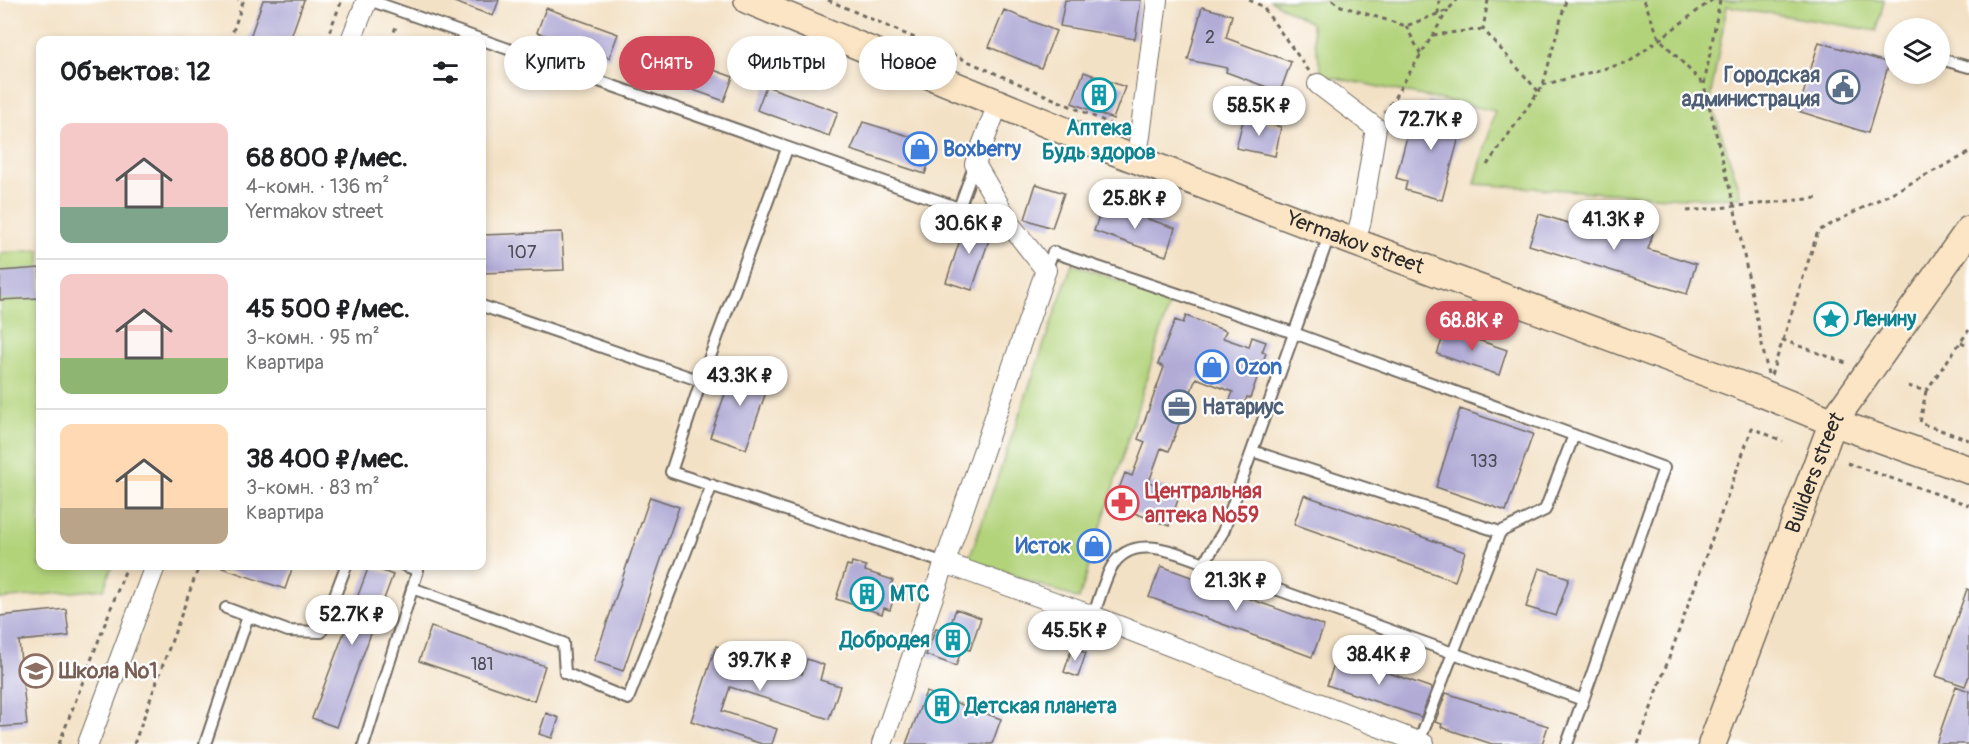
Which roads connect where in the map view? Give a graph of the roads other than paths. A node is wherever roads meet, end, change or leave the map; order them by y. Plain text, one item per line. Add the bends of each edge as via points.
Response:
1 (368, 0) edge
2 (748, 0) edge
3 (1157, 0) edge
4 (353, 36) edge
5 (469, 36) edge
6 (486, 42) edge
7 (1950, 62) edge
8 (1969, 67) edge
9 (1318, 84) road end
10 (998, 104) junction
11 (788, 149) junction
12 (1136, 158) junction
13 (975, 164) junction
14 (1969, 230) edge
15 (1342, 238) junction
16 (1047, 270) junction
17 (486, 307) edge
18 (1294, 333) junction
19 (701, 381) junction
20 (1833, 422) junction
21 (1574, 435) junction
22 (1252, 451) junction
23 (1969, 470) edge
24 (712, 485) junction
25 (1500, 532) junction
26 (945, 562) junction
27 (1204, 564) junction
28 (153, 570) edge
29 (344, 570) edge
30 (417, 570) edge
31 (412, 588) junction
32 (226, 608) dead end
33 (248, 616) junction
34 (1093, 616) junction
35 (1453, 653) junction
36 (1583, 700) junction
37 (1422, 743) edge
38 (88, 744) edge
39 (205, 744) edge
40 (364, 744) edge
41 (882, 744) edge
42 (1567, 744) edge
43 (1712, 744) edge

1 - 4 street
1 - 5 lane
2 - 10 street, Yermakov street
3 - 12 street
6 - 11 lane
7 - 8 lane
9 - 15 street via 1376,128 1361,220
10 - 12 street, Yermakov street
10 - 13 street
11 - 13 lane via 959,208
11 - 19 lane
12 - 15 street, Yermakov street
13 - 16 street via 1012,226
14 - 20 street, Builders street
15 - 18 lane
15 - 20 street, Yermakov street
16 - 18 lane via 1053,252
16 - 26 street
17 - 19 lane
18 - 21 lane
18 - 22 lane
19 - 24 lane via 671,472
20 - 23 street, Yermakov street
20 - 43 street, Builders street
21 - 25 lane via 1545,510
21 - 36 lane via 1664,468
22 - 25 lane
22 - 27 lane via 1223,532
24 - 26 lane
24 - 31 lane via 628,699 565,673 563,643
25 - 35 lane
26 - 34 street
26 - 41 street
27 - 34 lane via 1160,548 1128,551 1112,567
27 - 35 lane
28 - 38 street
29 - 33 lane via 321,632 288,631
30 - 31 lane
31 - 40 lane
32 - 33 lane
33 - 39 lane
34 - 37 street
35 - 36 lane
35 - 37 lane
36 - 42 lane

